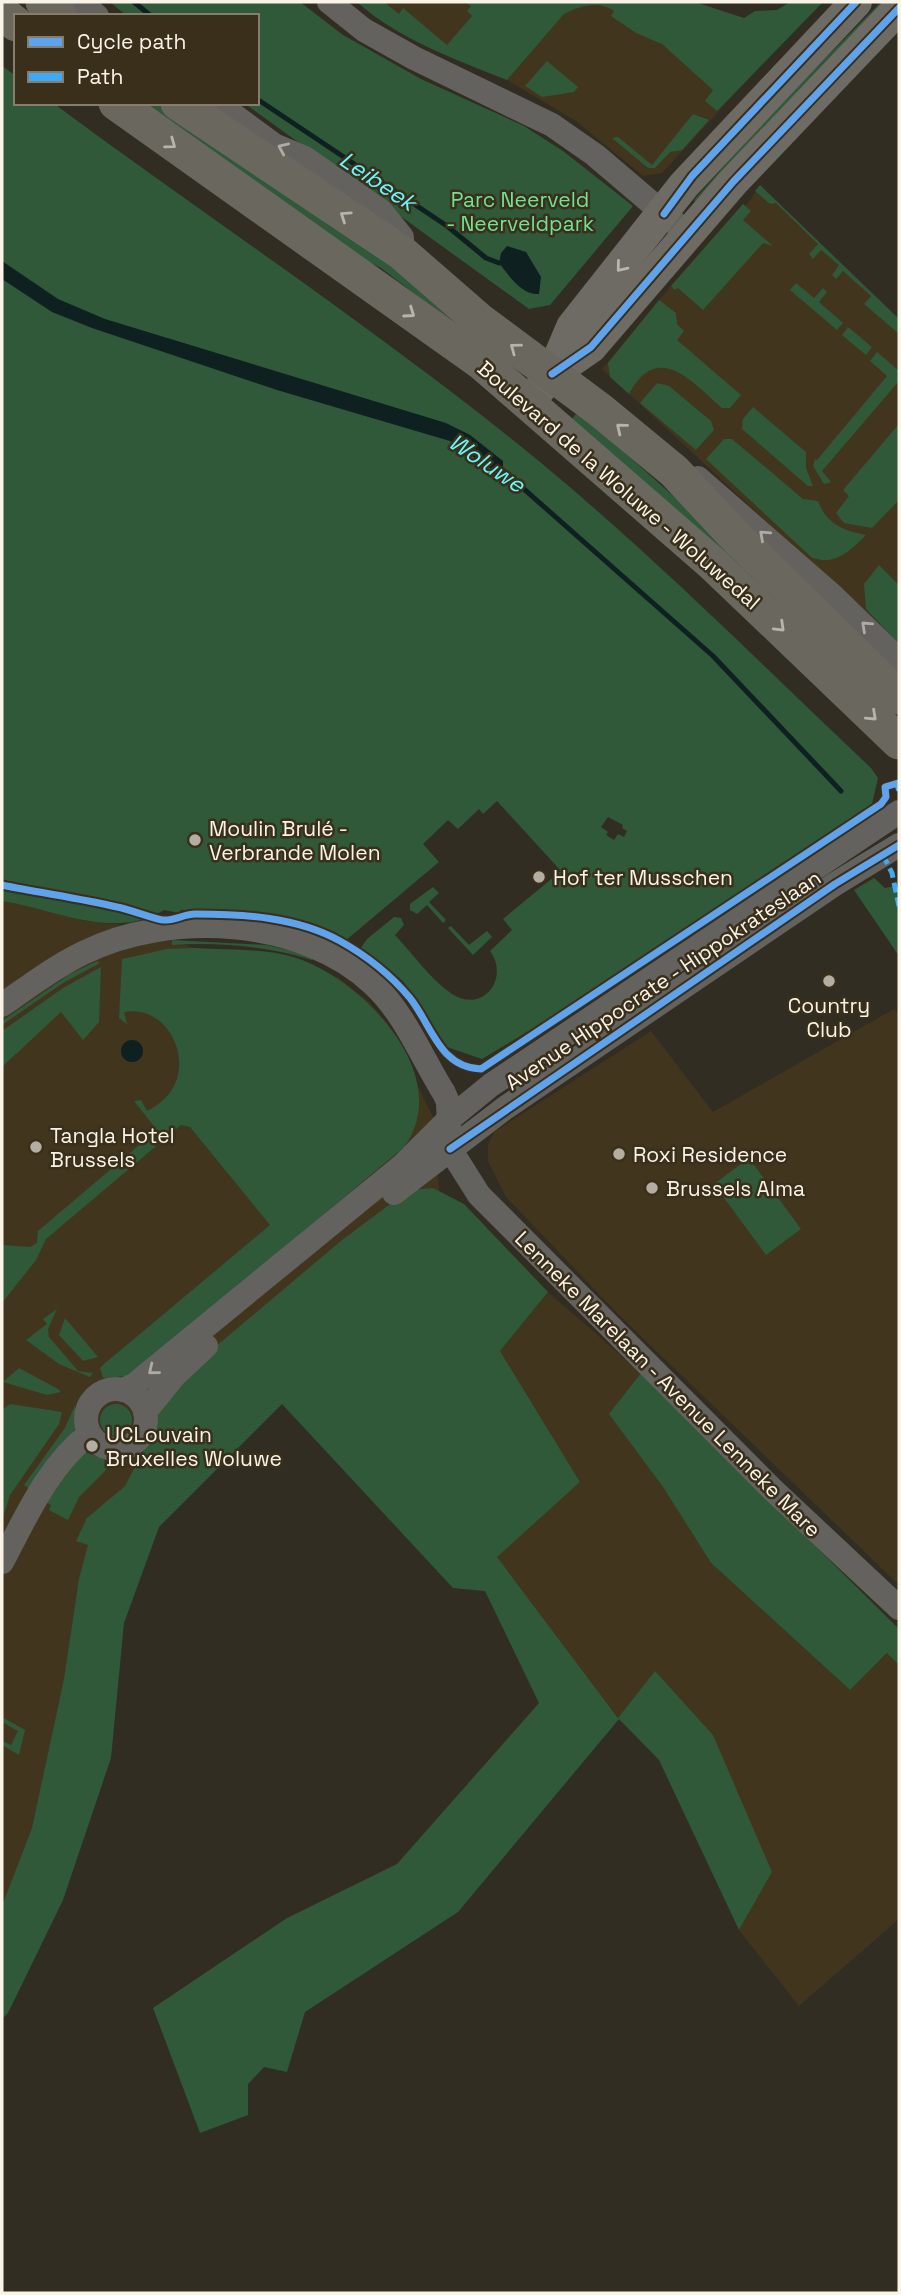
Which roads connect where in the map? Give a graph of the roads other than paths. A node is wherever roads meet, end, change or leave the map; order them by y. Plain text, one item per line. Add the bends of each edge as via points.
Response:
1 (43, 2) edge
2 (81, 2) edge
3 (328, 2) edge
4 (856, 2) edge
5 (899, 8) edge
6 (58, 14) edge
7 (95, 14) edge
8 (119, 105) edge
9 (181, 105) edge
10 (220, 105) edge
11 (664, 214) junction
12 (687, 234) junction
13 (402, 254) junction
14 (552, 374) junction
15 (528, 403) junction
16 (674, 471) junction
17 (899, 660) edge
18 (899, 697) edge
19 (899, 742) edge
20 (899, 812) edge
21 (899, 845) edge
22 (2, 1005) edge
23 (448, 1120) junction
24 (450, 1149) junction
25 (123, 1390) junction
26 (145, 1412) junction
27 (89, 1434) junction
28 (2, 1562) edge
29 (899, 1608) edge

1 - 6 highway
2 - 7 street
3 - 11 street via 364,30 552,125
4 - 11 main road via 692,176
5 - 12 main road
8 -> 15 highway, Boulevard de la Woluwe - Woluwedal via 482,363
13 -> 9 highway, Boulevard de la Woluwe - Woluwedal
13 -> 10 street via 402,237 382,211 305,158 274,145
11 - 12 street
11 -> 14 main road via 572,327
12 - 14 main road via 592,347
14 -> 13 highway, Boulevard de la Woluwe - Woluwedal
14 - 15 main road
16 -> 14 highway, Boulevard de la Woluwe - Woluwedal
15 -> 19 highway, Boulevard de la Woluwe - Woluwedal via 722,572
17 -> 16 street, Boulevard de la Woluwe - Woluwedal via 707,484
16 - 18 highway, Boulevard de la Woluwe - Woluwedal
20 - 23 street, Avenue Hippocrate - Hippokrateslaan via 491,1085
21 - 24 street, Avenue Hippocrate - Hippokrateslaan via 835,884
22 - 23 street via 84,952 134,934 184,928 276,932 342,957 376,986 444,1093
23 - 24 street
23 -> 25 street, Avenue Hippocrate - Hippokrateslaan via 403,1165
24 - 26 street, Avenue Hippocrate - Hippokrateslaan via 203,1348
24 - 29 street, Lenneke Marelaan - Avenue Lenneke Mare via 479,1195 547,1266
25 - 26 street via 137,1398
25 - 27 street, Avenue Hippocrate - Hippokrateslaan via 107,1390 93,1399 85,1416
26 - 27 street, Avenue Hippocrate - Hippokrateslaan via 144,1431 127,1448 107,1449
27 - 28 street via 70,1449 43,1487

